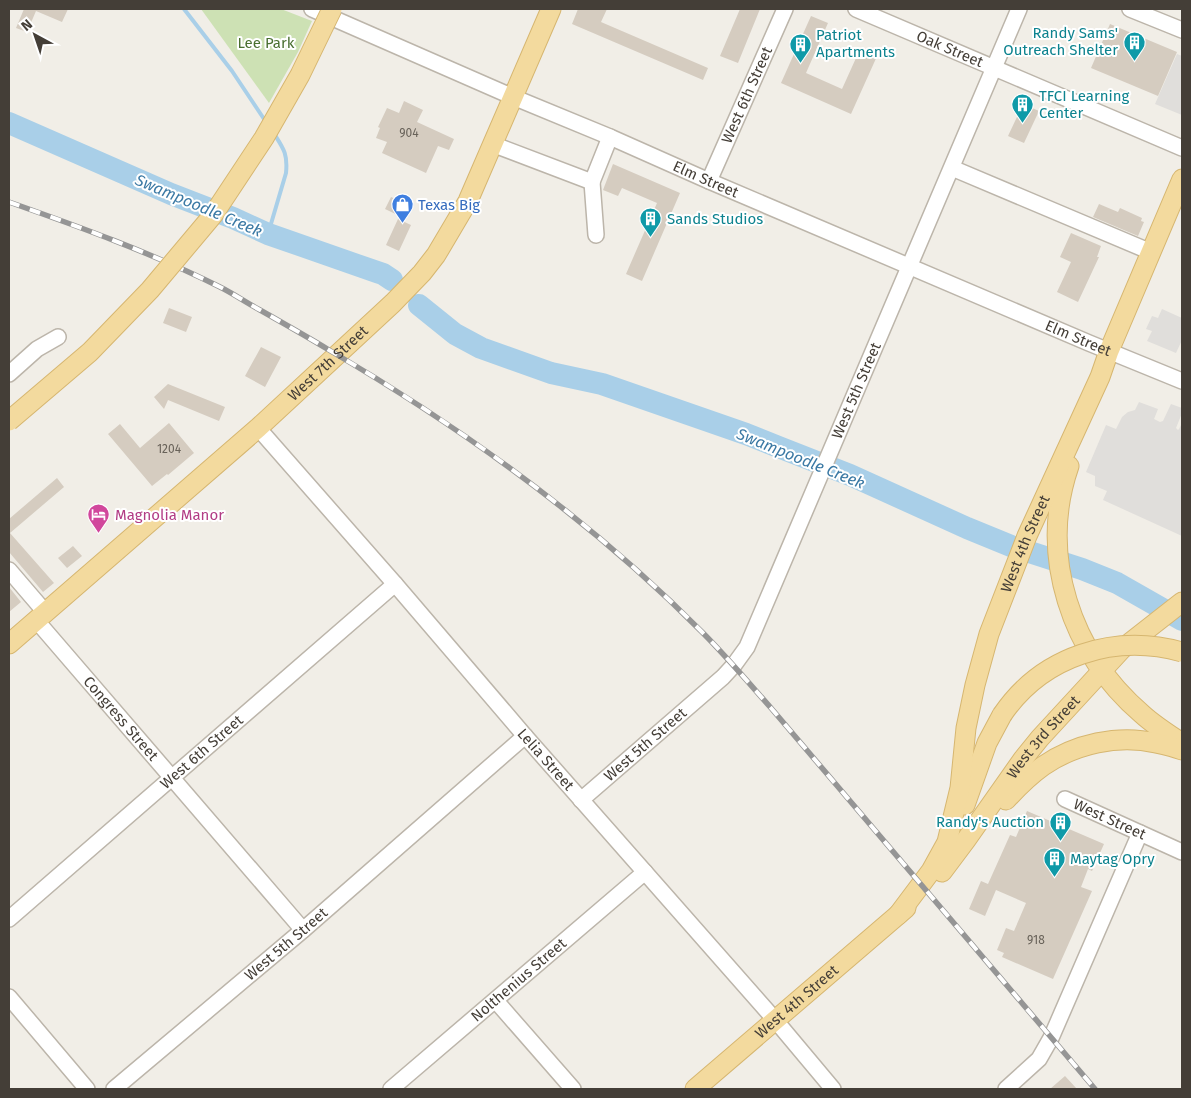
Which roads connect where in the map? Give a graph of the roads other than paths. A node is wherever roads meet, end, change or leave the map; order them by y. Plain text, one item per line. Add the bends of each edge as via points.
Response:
1 (312, 9) edge
2 (332, 9) edge
3 (551, 9) edge
4 (785, 9) edge
5 (856, 9) edge
6 (1019, 9) edge
7 (1130, 9) edge
8 (1182, 30) edge
9 (994, 67) junction
10 (513, 97) junction
11 (610, 137) junction
12 (492, 144) junction
13 (1182, 148) edge
14 (952, 168) junction
15 (1182, 179) edge
16 (709, 181) junction
17 (592, 182) junction
18 (596, 235) dead end
19 (1151, 252) junction
20 (910, 266) junction
21 (58, 338) dead end
22 (1109, 351) junction
23 (9, 374) edge
24 (1182, 381) edge
25 (1081, 419) junction
26 (9, 421) edge
27 (258, 428) junction
28 (9, 570) edge
29 (395, 584) junction
30 (1182, 602) edge
31 (41, 616) junction
32 (9, 644) edge
33 (1182, 652) edge
34 (1102, 671) junction
35 (525, 736) junction
36 (1182, 743) edge
37 (1182, 750) edge
38 (172, 778) junction
39 (1065, 799) dead end
40 (581, 800) junction
41 (1140, 833) junction
42 (966, 840) junction
43 (947, 842) junction
44 (1182, 852) edge
45 (645, 872) junction
46 (926, 891) joint
47 (898, 915) junction
48 (9, 919) edge
49 (302, 930) junction
50 (9, 997) edge
51 (496, 1001) junction
52 (776, 1021) junction
53 (88, 1089) edge
54 (114, 1089) edge
55 (391, 1089) edge
56 (573, 1089) edge
57 (695, 1089) edge
58 (833, 1089) edge
59 (1006, 1089) edge

1 - 10 street, Elm Street
2 - 26 main road, bridge via 264,138 212,215 150,290 96,345
3 - 10 main road, West 7th Street
4 - 16 street, West 6th Street
5 - 9 street, Oak Street
6 - 9 street, West 5th Street
7 - 8 street
9 - 13 street, Oak Street
9 - 14 street, West 5th Street
10 - 11 street, Elm Street
10 - 12 main road, West 7th Street
11 - 16 street, Elm Street
11 - 17 street
12 - 17 street
12 - 27 main road, West 7th Street via 468,201 422,273
14 - 19 street
14 - 20 street, West 5th Street
15 - 19 main road, West 4th Street
16 - 20 street, Elm Street
17 - 18 street
19 - 22 main road, West 4th Street
20 - 22 street, Elm Street
20 - 40 street, West 5th Street via 747,647 723,677
21 - 23 street via 37,349
22 - 24 street, Elm Street
22 - 25 main road, West 4th Street
25 - 34 main road via 1060,499 1058,546 1066,600 1082,639
25 - 43 main road, West 4th Street via 1029,531 989,634 974,685 960,788
27 - 29 street, Lelia Street
27 - 31 main road, West 7th Street
28 - 31 street, Congress Street
29 - 35 street, Lelia Street
29 - 38 street, West 6th Street
30 - 34 main road, West 3rd Street via 1122,649
31 - 32 main road, West 7th Street
31 - 38 street, Congress Street
33 - 43 main road, bridge via 1134,645 1107,648 1081,654 1041,674 1022,690 1002,715 987,743 957,826
34 - 36 main road via 1142,714
34 - 42 main road, West 3rd Street via 1040,738
35 - 40 street, Lelia Street
35 - 49 street, West 5th Street
37 - 42 main road via 1156,742 1130,740 1105,742 1066,753 1030,776
38 - 48 street, West 6th Street
38 - 49 street, Congress Street
39 - 41 street, West Street
40 - 45 street, Lelia Street
41 - 44 street, West Street
41 - 59 street via 1045,1048 1039,1059
42 - 46 main road, West 3rd Street
43 - 47 main road, West 4th Street via 926,878
45 - 51 street, Nolthenius Street
45 - 52 street, Lelia Street
46 - 47 main road, West 4th Street
47 - 52 main road, West 4th Street
49 - 54 street, West 5th Street
50 - 53 street
51 - 55 street, Nolthenius Street
51 - 56 street
52 - 57 main road, West 4th Street
52 - 58 street, Lelia Street

